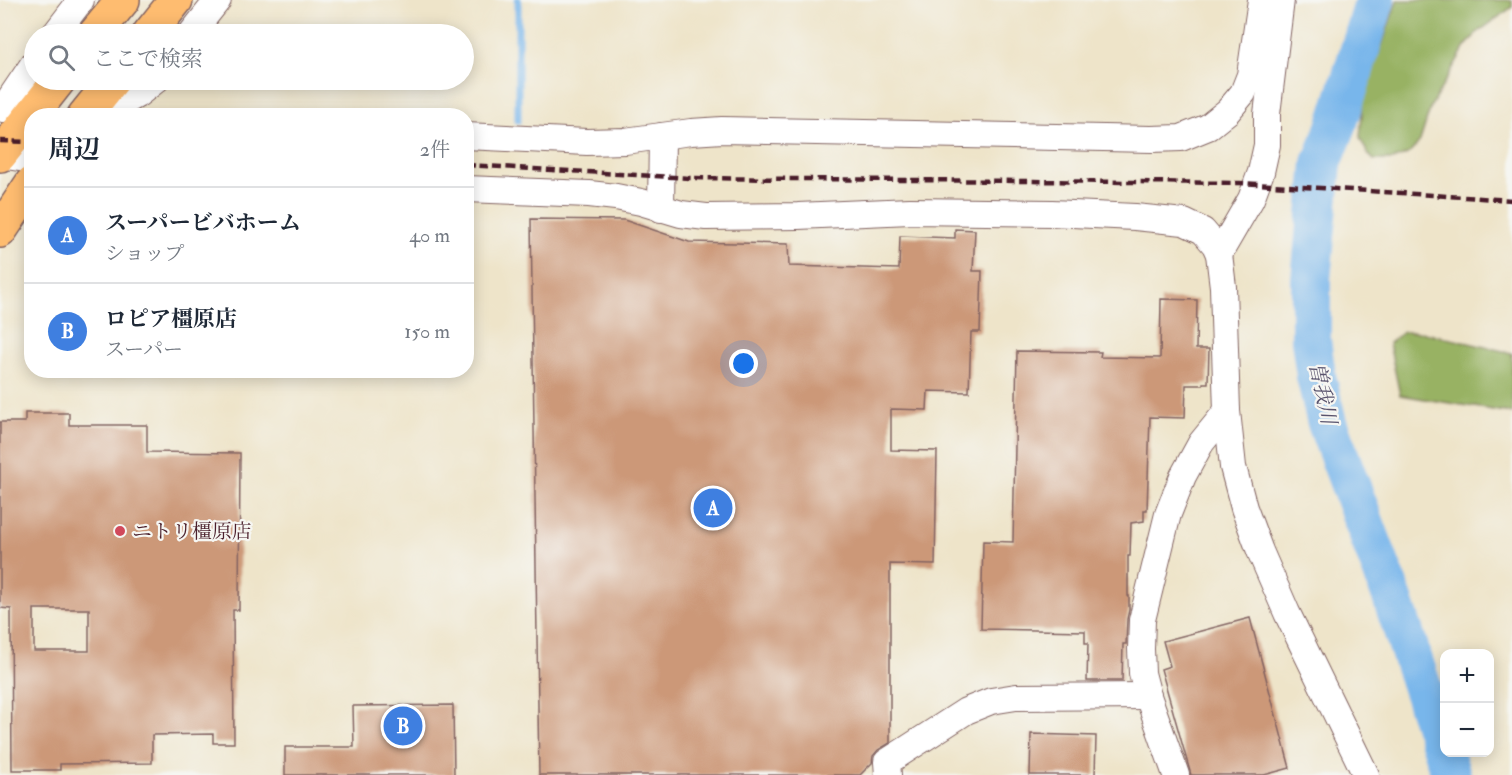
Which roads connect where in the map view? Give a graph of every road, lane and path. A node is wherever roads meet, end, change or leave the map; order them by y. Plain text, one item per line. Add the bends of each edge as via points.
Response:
1 (81, 0) edge
2 (123, 0) edge
3 (176, 0) edge
4 (218, 0) edge
5 (1261, 0) edge
6 (1281, 0) edge
7 (63, 24) edge
8 (103, 24) edge
9 (157, 24) edge
10 (199, 24) edge
11 (24, 84) edge
12 (44, 90) edge
13 (143, 90) edge
14 (112, 101) edge
15 (10, 113) edge
16 (474, 136) edge
17 (662, 136) junction
18 (0, 155) edge
19 (24, 159) edge
20 (474, 189) edge
21 (24, 195) edge
22 (661, 209) junction
23 (0, 231) edge
24 (1220, 254) junction
25 (1227, 411) junction
26 (1148, 696) junction
27 (888, 775) edge
28 (1176, 775) edge
29 (1366, 775) edge

1 - 7 street
2 - 8 highway
3 - 9 highway
4 - 10 street
5 - 17 street via 1250,75 1243,93 1208,127 1181,138 722,130
6 - 24 street via 1261,172 1251,199
11 - 15 street
12 - 15 highway
13 - 14 street
15 - 18 highway
16 - 17 street via 586,142
17 - 22 street
18 - 19 street
20 - 22 street via 589,194
21 - 23 highway
22 - 24 street via 706,217 910,211 1135,217 1184,222 1203,231
24 - 25 street
25 - 26 street via 1201,443 1168,514 1142,620 1142,673
25 - 29 street via 1233,467 1260,551
26 - 27 street via 1016,697 992,701 966,711 887,762
26 - 28 street

